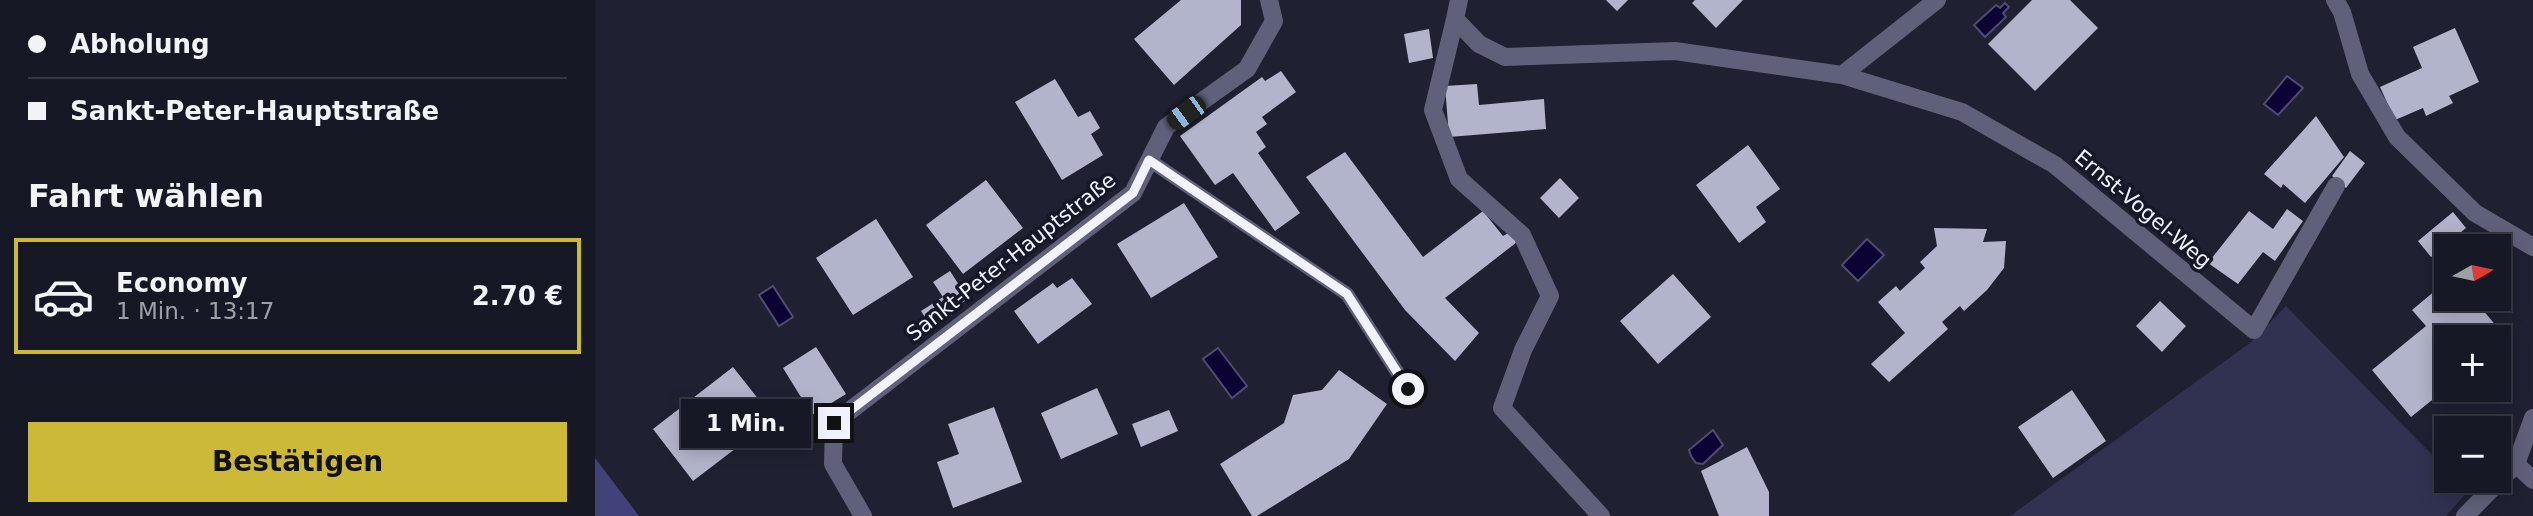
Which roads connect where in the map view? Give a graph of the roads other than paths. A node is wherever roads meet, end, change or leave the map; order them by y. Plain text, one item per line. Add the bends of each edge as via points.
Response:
1 (1269, 0) edge
2 (1459, 0) edge
3 (1937, 0) edge
4 (2335, 0) edge
5 (1455, 19) junction
6 (1842, 75) junction
7 (1149, 160) junction
8 (2336, 186) dead end
9 (2533, 247) edge
10 (1408, 389) dead end
11 (2533, 418) edge
12 (2516, 464) junction
13 (2533, 480) edge
14 (863, 516) edge
15 (1601, 516) edge
16 (2465, 516) edge

1 - 7 street, Sankt-Peter-Hauptstraße via 1274,22 1247,69 1166,127
2 - 5 street
3 - 6 street
4 - 9 street via 2360,74 2397,137 2475,213
5 - 6 street, Ernst-Vogel-Weg via 1479,44 1505,57 1675,51
5 - 15 street via 1433,110 1459,178 1522,235 1550,296 1523,350 1502,408
6 - 8 street, Ernst-Vogel-Weg via 1962,112 2055,166 2254,330
7 - 10 lane via 1347,294
7 - 14 street, Sankt-Peter-Hauptstraße via 1133,193 834,423 834,464
11 - 12 street
12 - 13 street
12 - 16 street

